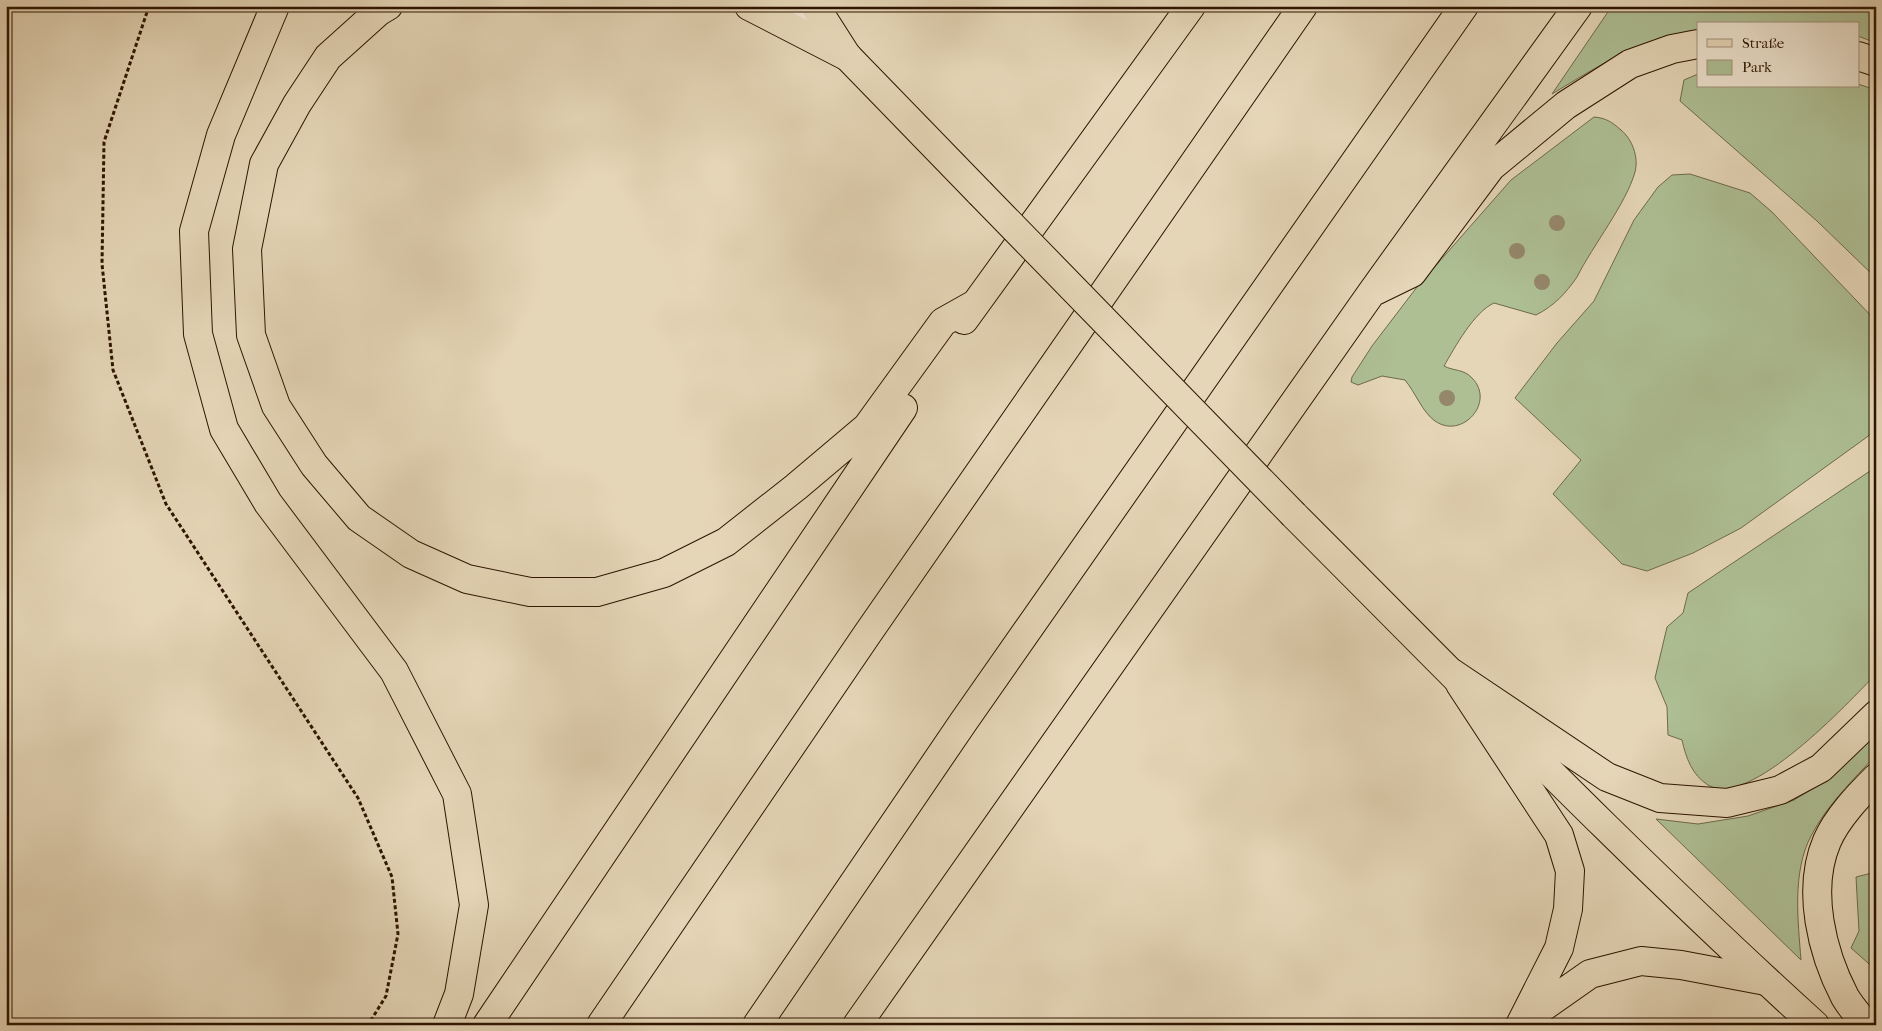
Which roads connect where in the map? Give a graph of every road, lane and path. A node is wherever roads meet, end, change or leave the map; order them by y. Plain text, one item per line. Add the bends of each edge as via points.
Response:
1 (149, 6) edge
2 (275, 6) edge
3 (388, 6) edge
4 (750, 6) edge
5 (800, 6) edge
6 (815, 6) edge
7 (1191, 6) edge
8 (1303, 6) edge
9 (1464, 6) edge
10 (1578, 6) edge
11 (1697, 44) edge
12 (848, 57) junction
13 (1860, 57) edge
14 (1876, 62) edge
15 (1372, 292) junction
16 (975, 304) junction
17 (1452, 673) junction
18 (1876, 715) edge
19 (1876, 778) edge
20 (1766, 981) junction
21 (885, 983) junction
22 (1521, 1023) edge
23 (368, 1025) edge
24 (447, 1025) edge
25 (487, 1025) edge
26 (601, 1025) edge
27 (757, 1025) edge
28 (856, 1025) edge
29 (868, 1025) edge
30 (1815, 1025) edge
31 (1866, 1025) edge

1 - 23 path via 104,142 102,264 113,370 166,504 358,798 392,877 398,934 386,996
2 - 24 main road via 221,135 194,231 198,334 224,429 268,503 394,671 457,794 474,904 459,994
3 - 16 main road via 328,57 264,164 247,249 248,287 251,335 276,406 314,465 358,518 411,554 467,579 530,592 597,592 664,573 726,542 866,427 943,322
4 - 12 main road
5 - 12 main road
6 - 12 main road
7 - 16 main road
8 - 26 main road via 868,633
9 - 27 main road via 975,704
10 - 15 main road
11 - 15 main road via 1630,64 1566,105 1491,167 1412,273
12 - 17 main road, bridge
13 - 14 main road
15 - 21 main road
16 - 25 main road
17 - 18 main road via 1607,777 1660,798 1727,803 1780,790 1821,768
17 - 20 main road
17 - 22 main road via 1559,834 1570,871 1568,909 1559,948
19 - 31 main road via 1851,804 1827,841 1817,881 1819,924 1832,967 1846,999
20 - 22 main road via 1641,960 1590,974
20 - 30 main road
21 - 28 main road
21 - 29 main road

